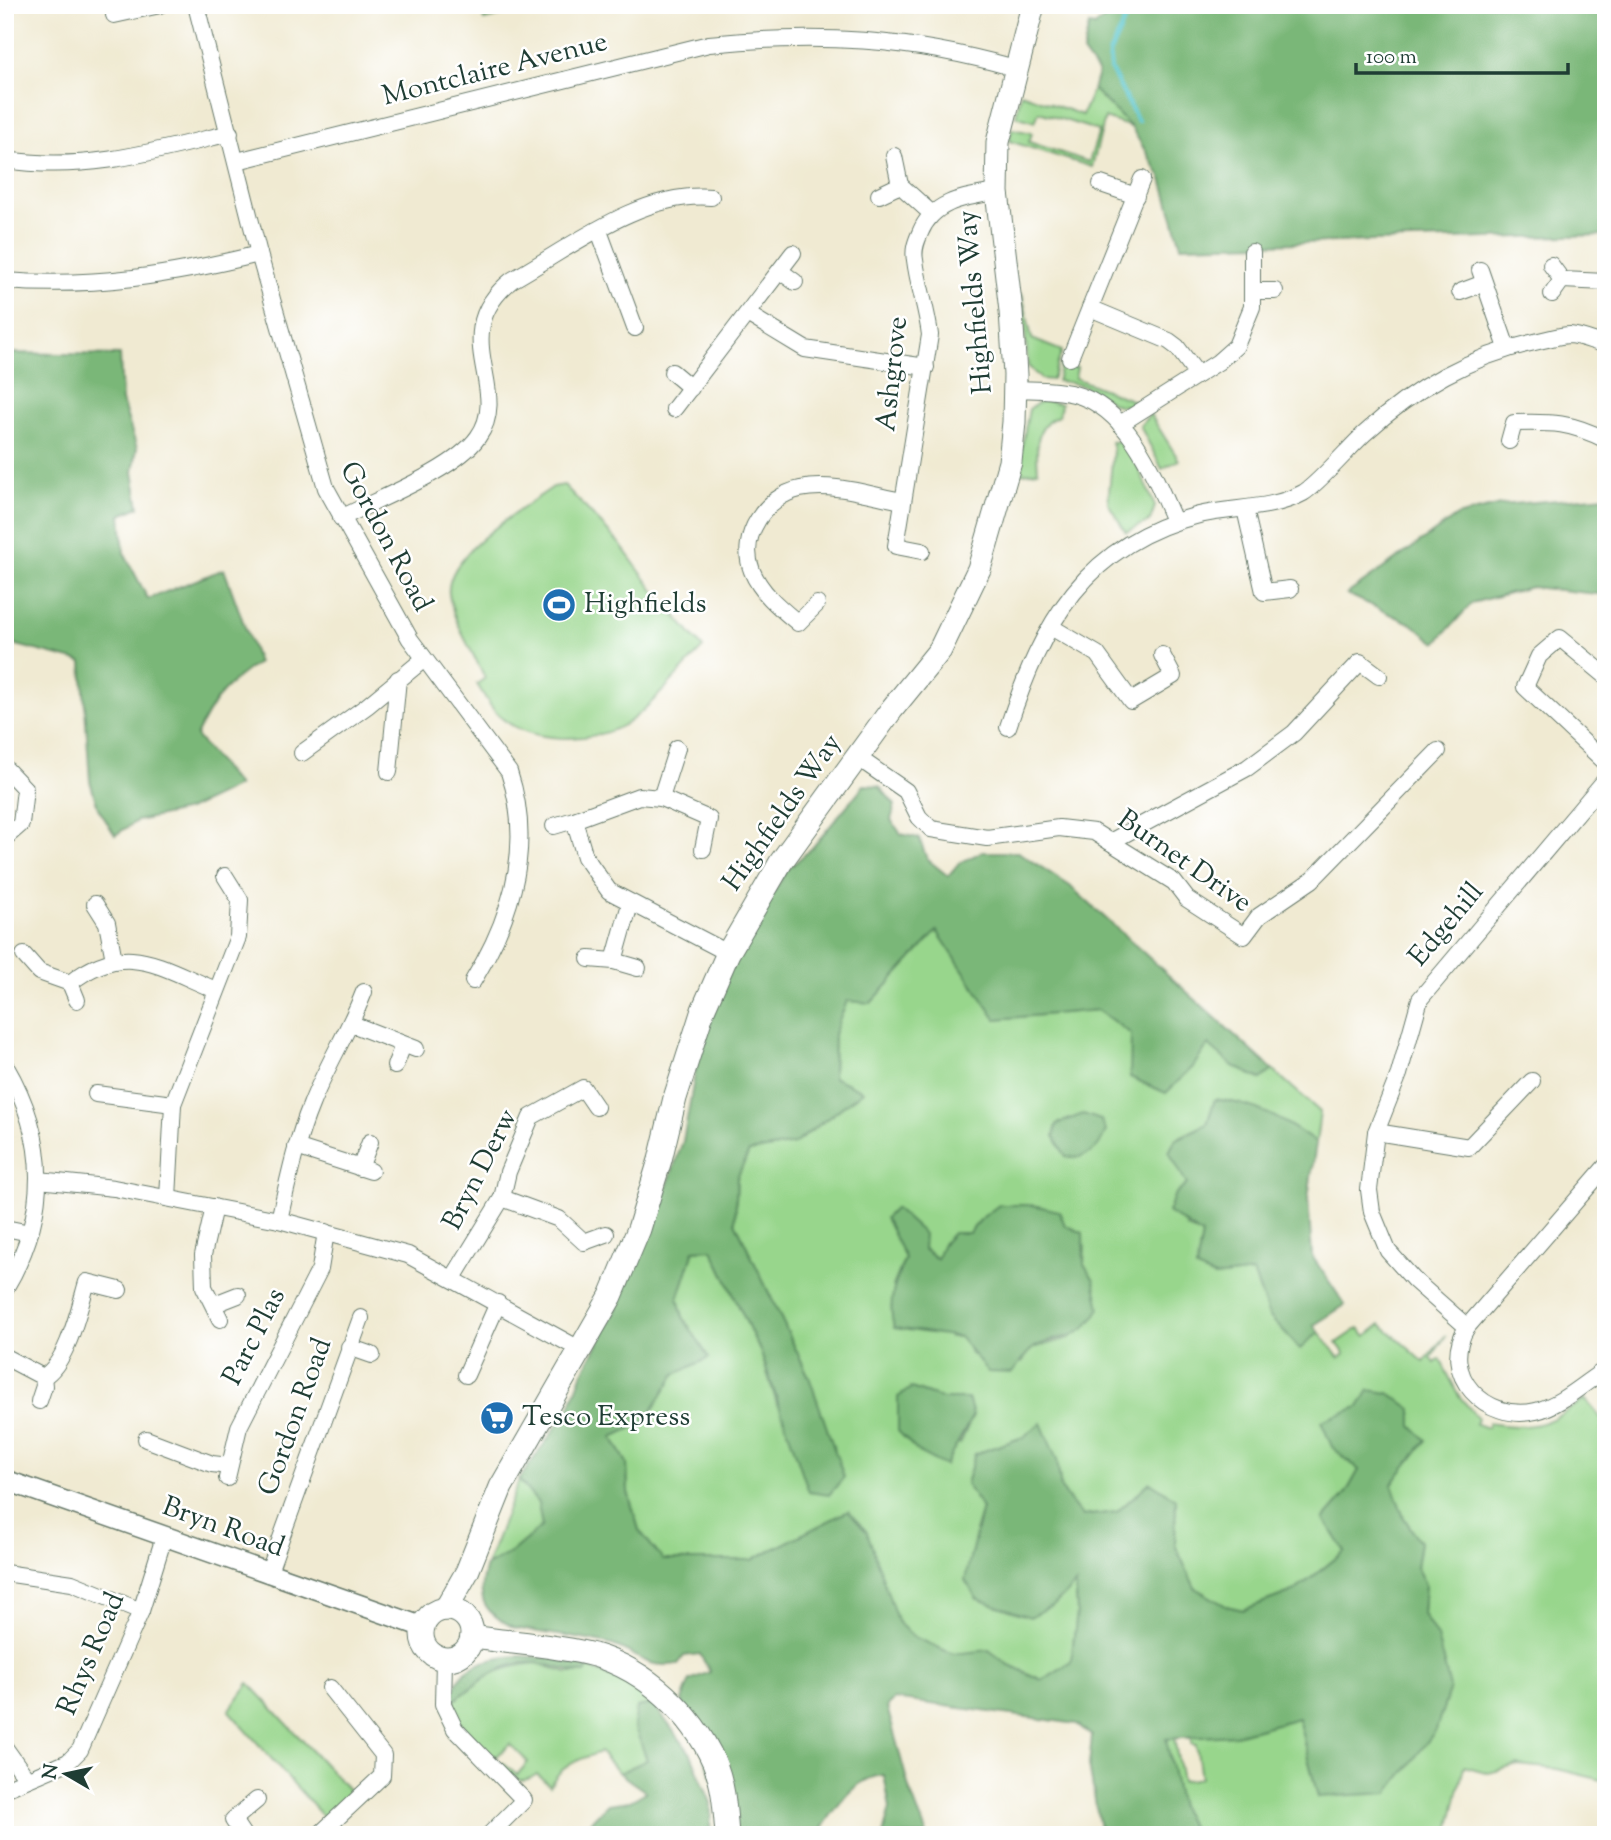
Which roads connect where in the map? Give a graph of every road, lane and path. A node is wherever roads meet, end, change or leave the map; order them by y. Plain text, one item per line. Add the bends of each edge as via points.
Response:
1 (160, 5) edge
2 (196, 5) edge
3 (1033, 5) edge
4 (114, 15) dead end
5 (1015, 68) junction
6 (230, 133) junction
7 (894, 156) dead end
8 (5, 160) edge
9 (237, 161) junction
10 (1142, 179) dead end
11 (1101, 184) dead end
12 (900, 185) junction
13 (997, 192) junction
14 (879, 195) dead end
15 (1136, 196) junction
16 (711, 197) dead end
17 (932, 214) junction
18 (599, 231) junction
19 (1252, 252) dead end
20 (793, 253) dead end
21 (259, 254) junction
22 (1551, 265) dead end
23 (780, 271) junction
24 (1562, 280) junction
25 (5, 281) edge
26 (795, 282) dead end
27 (1606, 282) edge
28 (1253, 291) junction
29 (1275, 291) dead end
30 (1460, 292) dead end
31 (1552, 294) dead end
32 (1090, 308) junction
33 (749, 315) junction
34 (635, 328) dead end
35 (1606, 345) edge
36 (1507, 348) junction
37 (1070, 358) dead end
38 (926, 367) junction
39 (672, 372) dead end
40 (1197, 374) junction
41 (691, 388) junction
42 (1015, 389) junction
43 (674, 409) dead end
44 (1120, 424) junction
45 (1606, 440) edge
46 (1509, 442) dead end
47 (902, 501) junction
48 (1245, 509) junction
49 (341, 518) junction
50 (1174, 521) junction
51 (922, 551) dead end
52 (1290, 589) dead end
53 (817, 604) dead end
54 (798, 623) junction
55 (1051, 627) junction
56 (808, 637) dead end
57 (1162, 655) dead end
58 (424, 659) junction
59 (1606, 676) edge
60 (1379, 677) dead end
61 (398, 679) junction
62 (1008, 727) dead end
63 (677, 748) dead end
64 (1438, 751) dead end
65 (302, 753) dead end
66 (857, 757) junction
67 (1606, 763) edge
68 (5, 768) edge
69 (389, 772) dead end
70 (1606, 779) edge
71 (662, 798) junction
72 (574, 820) junction
73 (554, 826) dead end
74 (5, 838) edge
75 (1110, 842) junction
76 (703, 849) dead end
77 (225, 876) dead end
78 (94, 904) dead end
79 (630, 904) junction
80 (728, 953) junction
81 (24, 955) dead end
82 (589, 959) dead end
83 (114, 960) junction
84 (614, 961) junction
85 (638, 968) dead end
86 (473, 981) dead end
87 (70, 983) junction
88 (216, 990) junction
89 (364, 992) dead end
90 (77, 1000) dead end
91 (352, 1024) junction
92 (5, 1065) edge
93 (395, 1066) dead end
94 (1532, 1081) dead end
95 (96, 1094) dead end
96 (173, 1104) junction
97 (596, 1107) dead end
98 (1376, 1132) junction
99 (370, 1142) dead end
100 (296, 1147) junction
101 (1606, 1166) edge
102 (39, 1180) junction
103 (168, 1198) junction
104 (502, 1198) junction
105 (214, 1207) junction
106 (279, 1220) junction
107 (5, 1228) edge
108 (326, 1232) junction
109 (30, 1233) junction
110 (606, 1234) dead end
111 (453, 1278) junction
112 (5, 1289) edge
113 (119, 1290) dead end
114 (238, 1295) dead end
115 (498, 1303) junction
116 (361, 1318) dead end
117 (1467, 1327) junction
118 (349, 1347) junction
119 (581, 1350) junction
120 (372, 1355) dead end
121 (5, 1357) edge
122 (1606, 1369) edge
123 (466, 1375) dead end
124 (43, 1377) junction
125 (39, 1401) dead end
126 (146, 1439) dead end
127 (5, 1480) edge
128 (164, 1536) junction
129 (467, 1572) junction
130 (5, 1573) edge
131 (268, 1574) junction
132 (446, 1609) junction
133 (141, 1611) junction
134 (423, 1627) junction
135 (470, 1628) junction
136 (444, 1660) junction
137 (330, 1688) dead end
138 (5, 1748) edge
139 (27, 1779) junction
140 (5, 1789) edge
141 (257, 1800) dead end
142 (243, 1835) edge
143 (319, 1835) edge
144 (489, 1835) edge
145 (727, 1835) edge

1 - 4 street
2 - 6 street, Gordon Road
3 - 5 main road, Highfields Way
5 - 9 street, Montclaire Avenue via 966,54 875,40 780,37 709,44
5 - 13 main road, Highfields Way via 998,142
6 - 8 street via 97,163
6 - 9 street, Gordon Road
7 - 12 street
9 - 21 street, Gordon Road
10 - 15 street
11 - 15 street
12 - 14 street
12 - 17 street
13 - 17 street via 957,199
13 - 42 main road, Highfields Way
15 - 32 street
16 - 18 street via 651,203
17 - 38 street, Ashgrove via 914,252 928,310
18 - 34 street
18 - 49 street via 512,280 487,307 479,342 488,393 480,436 451,462
19 - 28 street
20 - 23 street
21 - 25 street via 138,279
21 - 49 street, Gordon Road via 317,465
22 - 24 street
23 - 26 street
23 - 33 street
24 - 27 street
24 - 31 street
28 - 29 street
28 - 40 street via 1252,307 1236,346
30 - 36 street via 1482,276
32 - 37 street
32 - 40 street via 1169,341
33 - 38 street via 805,349
33 - 41 street
35 - 36 street via 1569,335
36 - 48 street via 1451,372 1399,402 1304,493
38 - 47 street, Ashgrove
39 - 41 street
40 - 44 street
41 - 43 street
42 - 44 street via 1079,395 1098,404
42 - 66 main road, Highfields Way via 1010,462 979,569 940,650
44 - 50 street via 1146,459
45 - 46 street via 1569,424 1548,422 1514,423
47 - 51 street, Ashgrove via 896,546
47 - 54 street via 815,487 784,494 769,505 751,534 751,570 773,602
48 - 50 street
48 - 52 street via 1264,592
49 - 58 street, Gordon Road
50 - 55 street via 1144,534 1095,569 1068,597
53 - 54 street
54 - 56 street
55 - 57 street via 1097,654 1131,701 1173,676
55 - 62 street via 1029,664
58 - 61 street
58 - 86 street, Gordon Road via 509,772 517,796 516,880 508,913
59 - 67 street via 1560,638 1539,656 1525,687
60 - 75 street via 1360,662 1294,733 1247,768
61 - 65 street
61 - 69 street
63 - 71 street
64 - 75 street, Burnet Drive via 1312,880 1259,916 1244,936 1187,899 1174,882
66 - 75 street, Burnet Drive via 906,791 931,829 987,838 1059,828 1094,832
66 - 80 main road, Highfields Way via 781,863
68 - 74 street via 25,789 21,824
70 - 98 street, Edgehill via 1420,999 1399,1074
71 - 72 street via 639,796
71 - 76 street via 709,819
72 - 73 street
72 - 79 street via 595,874 609,891
77 - 88 street via 240,900 241,917 238,937
78 - 83 street via 107,923
79 - 80 street
79 - 84 street
80 - 119 main road, Highfields Way via 691,1043 639,1228 611,1296
81 - 87 street via 39,972
82 - 84 street
83 - 87 street via 89,968
83 - 88 street via 136,958
84 - 85 street
87 - 90 street
88 - 96 street
89 - 91 street
91 - 93 street via 409,1047
91 - 100 street via 311,1103
92 - 102 street via 22,1093
94 - 98 street via 1469,1147
95 - 96 street
96 - 103 street
97 - 104 street, Bryn Derw via 583,1088 531,1117
98 - 117 street, Edgehill via 1369,1190 1372,1212 1388,1251
99 - 100 street via 366,1169
100 - 106 street
101 - 117 street
102 - 103 street
102 - 109 street via 38,1208
103 - 105 street
104 - 110 street via 559,1219 584,1242
104 - 111 street, Bryn Derw
105 - 106 street
105 - 114 street via 203,1255 204,1287 218,1311
106 - 108 street
107 - 109 street
108 - 111 street via 408,1255
108 - 126 street, Parc Plas via 320,1269 239,1427 228,1472
109 - 112 street
111 - 115 street
113 - 124 street via 87,1282 54,1371
115 - 119 street
115 - 123 street
116 - 118 street, Gordon Road
117 - 122 street via 1457,1355 1465,1383 1488,1405 1504,1412 1520,1414 1552,1406
118 - 120 street
118 - 131 street, Gordon Road
119 - 129 main road, Highfields Way via 501,1487
121 - 124 street
124 - 125 street
127 - 128 street, Bryn Road
128 - 131 street, Bryn Road
128 - 133 street, Rhys Road
129 - 132 main road
129 - 135 main road
130 - 133 street via 72,1583
131 - 134 street, Bryn Road
132 - 134 main road via 430,1615
132 - 135 main road via 461,1613
133 - 139 street, Rhys Road via 80,1750 68,1762
134 - 136 main road via 424,1645
135 - 136 main road via 467,1651
135 - 145 main road via 596,1656 647,1681 697,1731 714,1763 724,1795
136 - 144 street via 443,1704 455,1729 524,1800
137 - 143 street via 383,1755 384,1764 382,1776
138 - 139 street
139 - 140 street, Rhys Road
141 - 142 street via 233,1819

